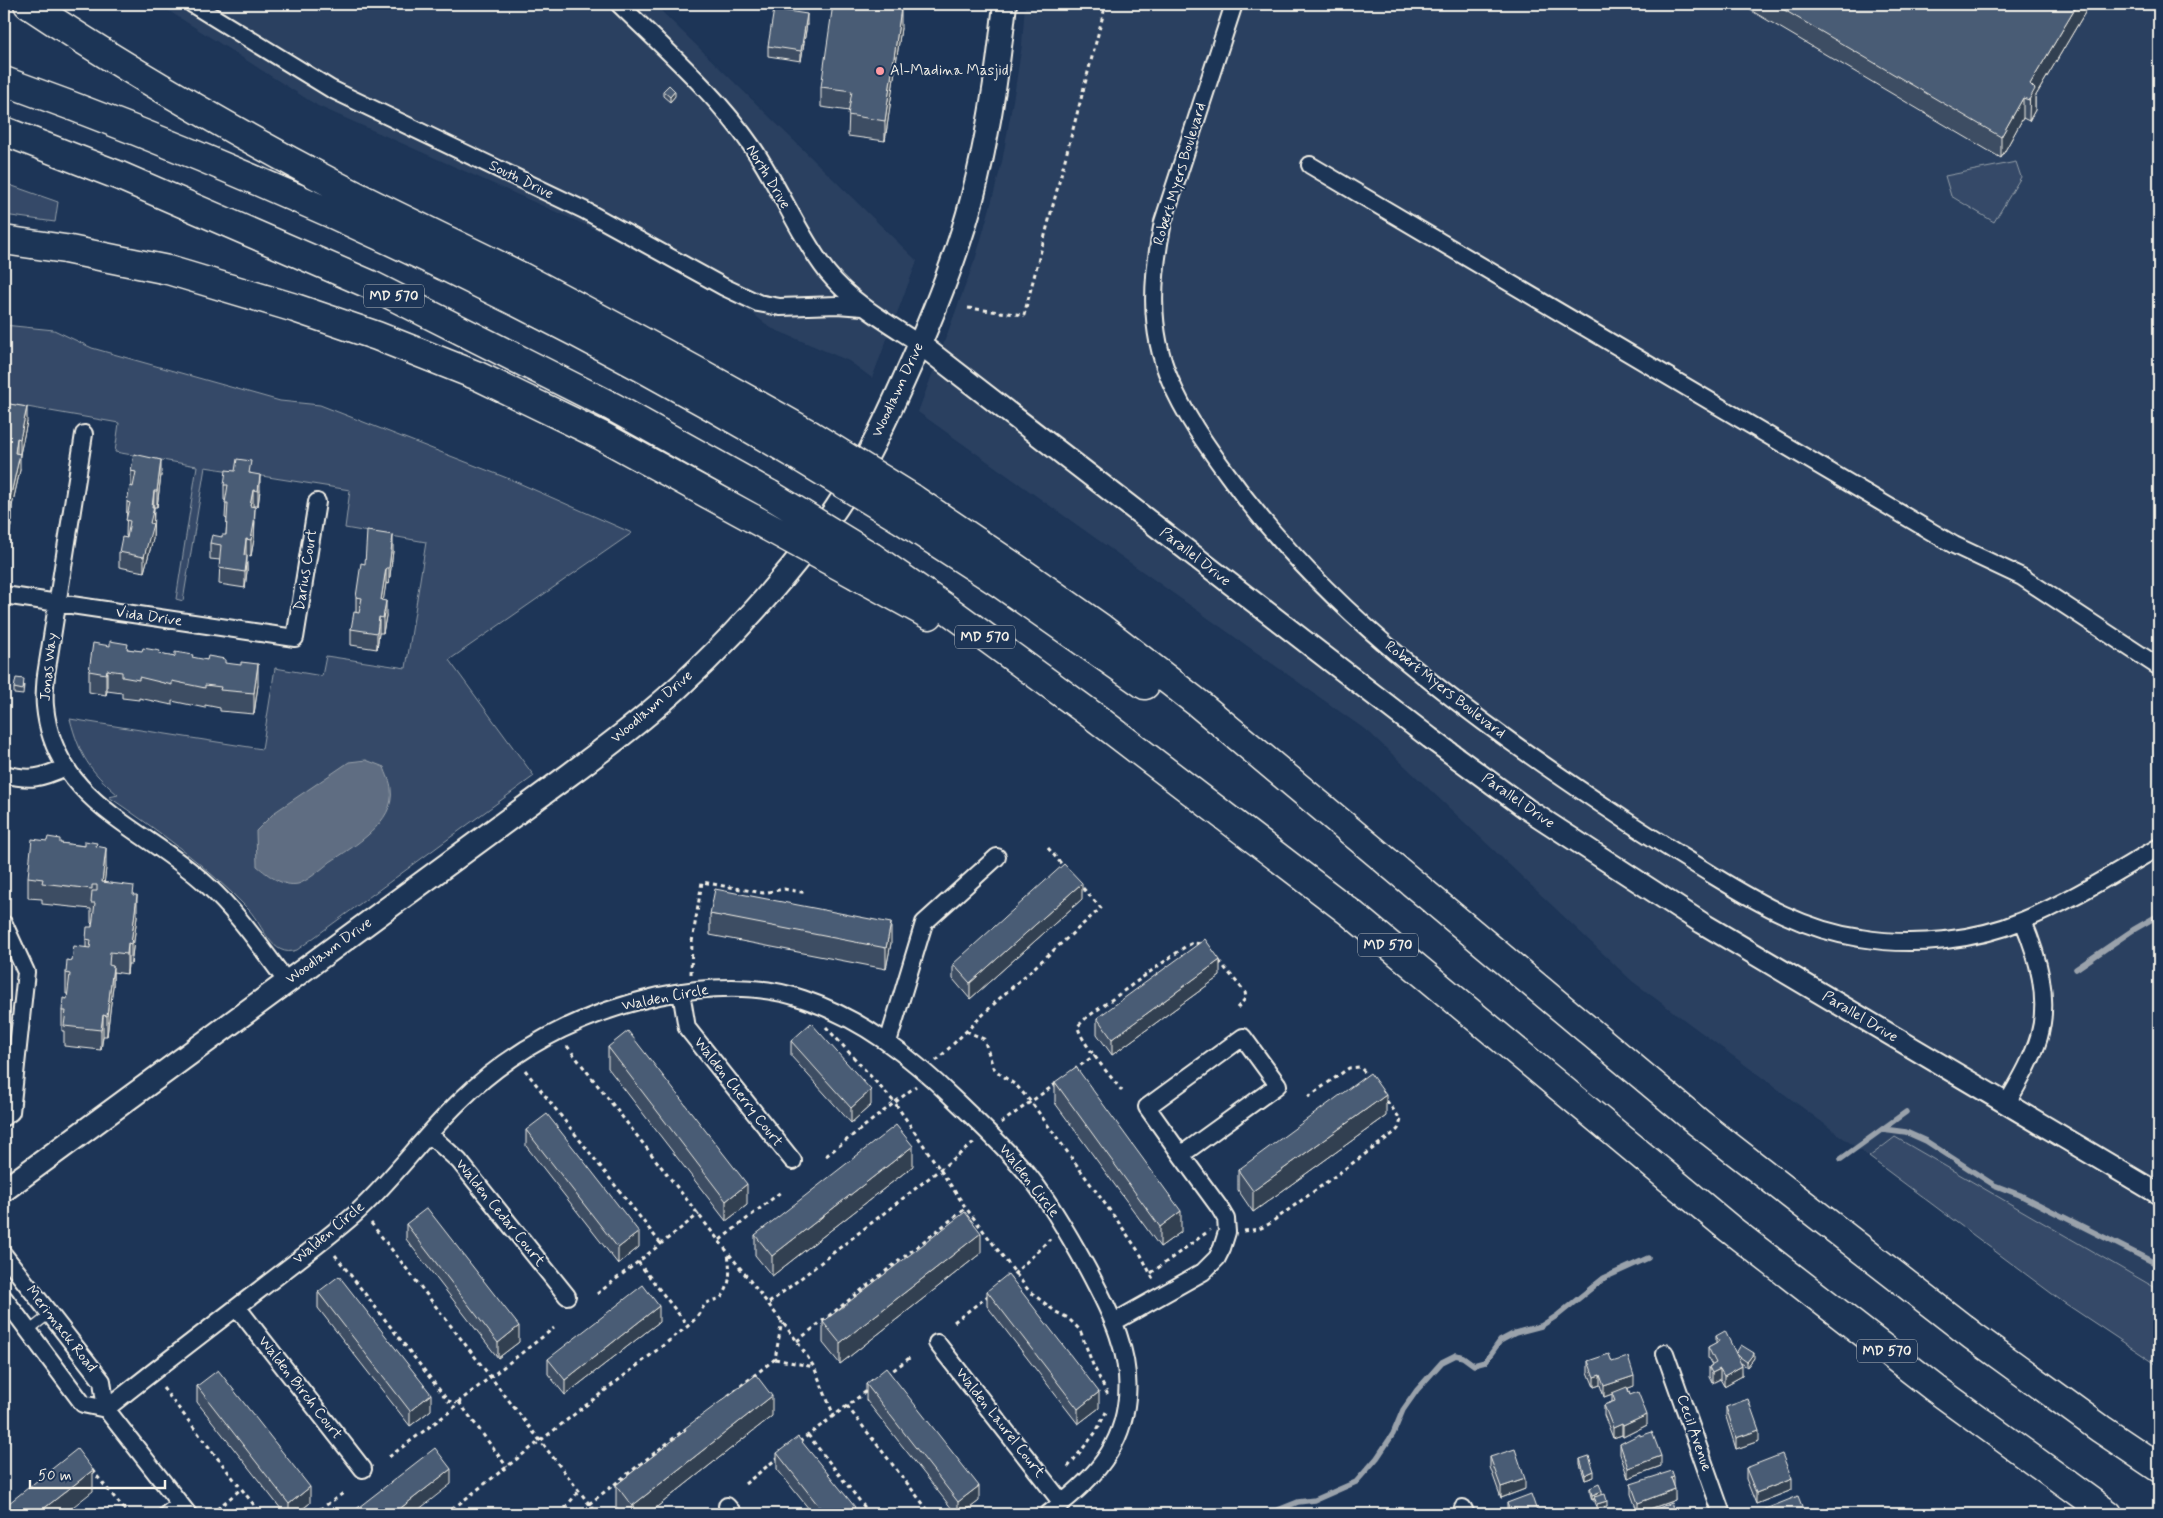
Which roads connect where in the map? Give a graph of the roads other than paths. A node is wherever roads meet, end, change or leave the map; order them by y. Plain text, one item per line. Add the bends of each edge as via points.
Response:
1 (28, 4) edge
2 (192, 4) edge
3 (619, 4) edge
4 (1005, 4) edge
5 (1234, 4) edge
6 (4, 81) edge
7 (4, 131) edge
8 (1310, 165) dead end
9 (4, 240) edge
10 (863, 307) junction
11 (920, 344) junction
12 (84, 434) dead end
13 (803, 445) junction
14 (317, 502) dead end
15 (865, 567) junction
16 (4, 595) edge
17 (57, 604) junction
18 (295, 638) joint
19 (2159, 667) edge
20 (66, 766) junction
21 (4, 774) edge
22 (2159, 847) edge
23 (997, 858) dead end
24 (2023, 921) junction
25 (4, 924) edge
26 (287, 982) junction
27 (686, 986) junction
28 (888, 1042) junction
29 (2007, 1104) junction
30 (4, 1117) edge
31 (428, 1134) junction
32 (1182, 1155) junction
33 (793, 1161) dead end
34 (4, 1190) edge
35 (2159, 1194) edge
36 (4, 1255) edge
37 (567, 1296) dead end
38 (4, 1298) edge
39 (237, 1307) junction
40 (50, 1314) junction
41 (1114, 1322) junction
42 (28, 1330) junction
43 (937, 1343) dead end
44 (1665, 1352) dead end
45 (106, 1409) junction
46 (2159, 1468) edge
47 (362, 1469) dead end
48 (1062, 1503) junction
49 (184, 1509) edge
50 (167, 1514) edge
51 (1048, 1514) edge
52 (1722, 1514) edge
53 (2108, 1514) edge

1 - 13 highway via 86,42 270,149 644,342
2 - 10 street, South Drive via 331,89 584,210 758,303 780,307
3 - 10 street, North Drive via 722,108 754,149 804,239 828,274
4 - 11 main road, Woodlawn Drive via 999,68 972,200 951,268
5 - 24 street, Robert Myers Boulevard via 1163,222 1153,278 1154,312 1169,378 1184,409 1241,493 1280,540 1361,624 1453,700 1644,833 1782,916 1820,930 1901,942 1979,934
6 - 13 highway via 142,132 270,186 510,298 626,359
7 - 15 highway, MD 570, bridge via 120,176 369,284 613,407 769,494
8 - 19 street via 1954,545 2022,577
9 - 15 highway, bridge via 168,270 377,336 478,376 582,426 752,518
10 - 11 street, North Drive
11 - 26 main road, Woodlawn Drive via 887,419 849,488 817,535 716,651 649,713 569,775
11 - 29 street, Parallel Drive via 1430,738 1527,809 1702,923
12 - 17 street, Jonas Way
13 - 46 highway, bridge via 906,508 1002,584 1404,875 1699,1123 1973,1336
14 - 18 street, Darius Court
15 - 53 highway, MD 570 via 947,609 1096,718 1352,914 1730,1229 1936,1389
16 - 17 street, Vida Drive
17 - 18 street, Vida Drive
17 - 20 street, Jonas Way via 44,704 54,746
20 - 21 street via 41,778
20 - 26 street, Jonas Way via 87,796 206,884 236,916
22 - 24 street, Robert Myers Boulevard
23 - 28 street via 924,922
24 - 29 street via 2034,949 2044,1002 2039,1037
25 - 30 street via 26,972 11,1112
26 - 34 main road, Woodlawn Drive
27 - 28 street, Walden Circle via 784,993 840,1014
27 - 31 street, Walden Circle via 597,1014 536,1042 478,1084
27 - 33 street, Walden Cherry Court via 687,1028
28 - 41 street, Walden Circle via 928,1074 1033,1181 1071,1238
29 - 35 street, Parallel Drive
31 - 37 street, Walden Cedar Court via 459,1161
31 - 39 street, Walden Circle via 354,1215
32 - 32 street via 1278,1085 1244,1037 1147,1107
32 - 41 street via 1226,1219 1227,1232 1222,1248 1203,1272
36 - 40 street, Merimack Road
38 - 42 street, Merimack Road
39 - 45 street, Walden Circle
39 - 47 street, Walden Birch Court
40 - 42 lane
40 - 45 street, Merimack Road via 102,1381
41 - 48 street, Walden Circle via 1122,1344 1128,1379 1122,1424 1117,1440 1100,1468
42 - 45 street, Merimack Road via 83,1404
43 - 48 street, Walden Laurel Court
44 - 52 street, Cecil Avenue
45 - 49 street, Merimack Road
48 - 51 street, Walden Circle
49 - 50 street

